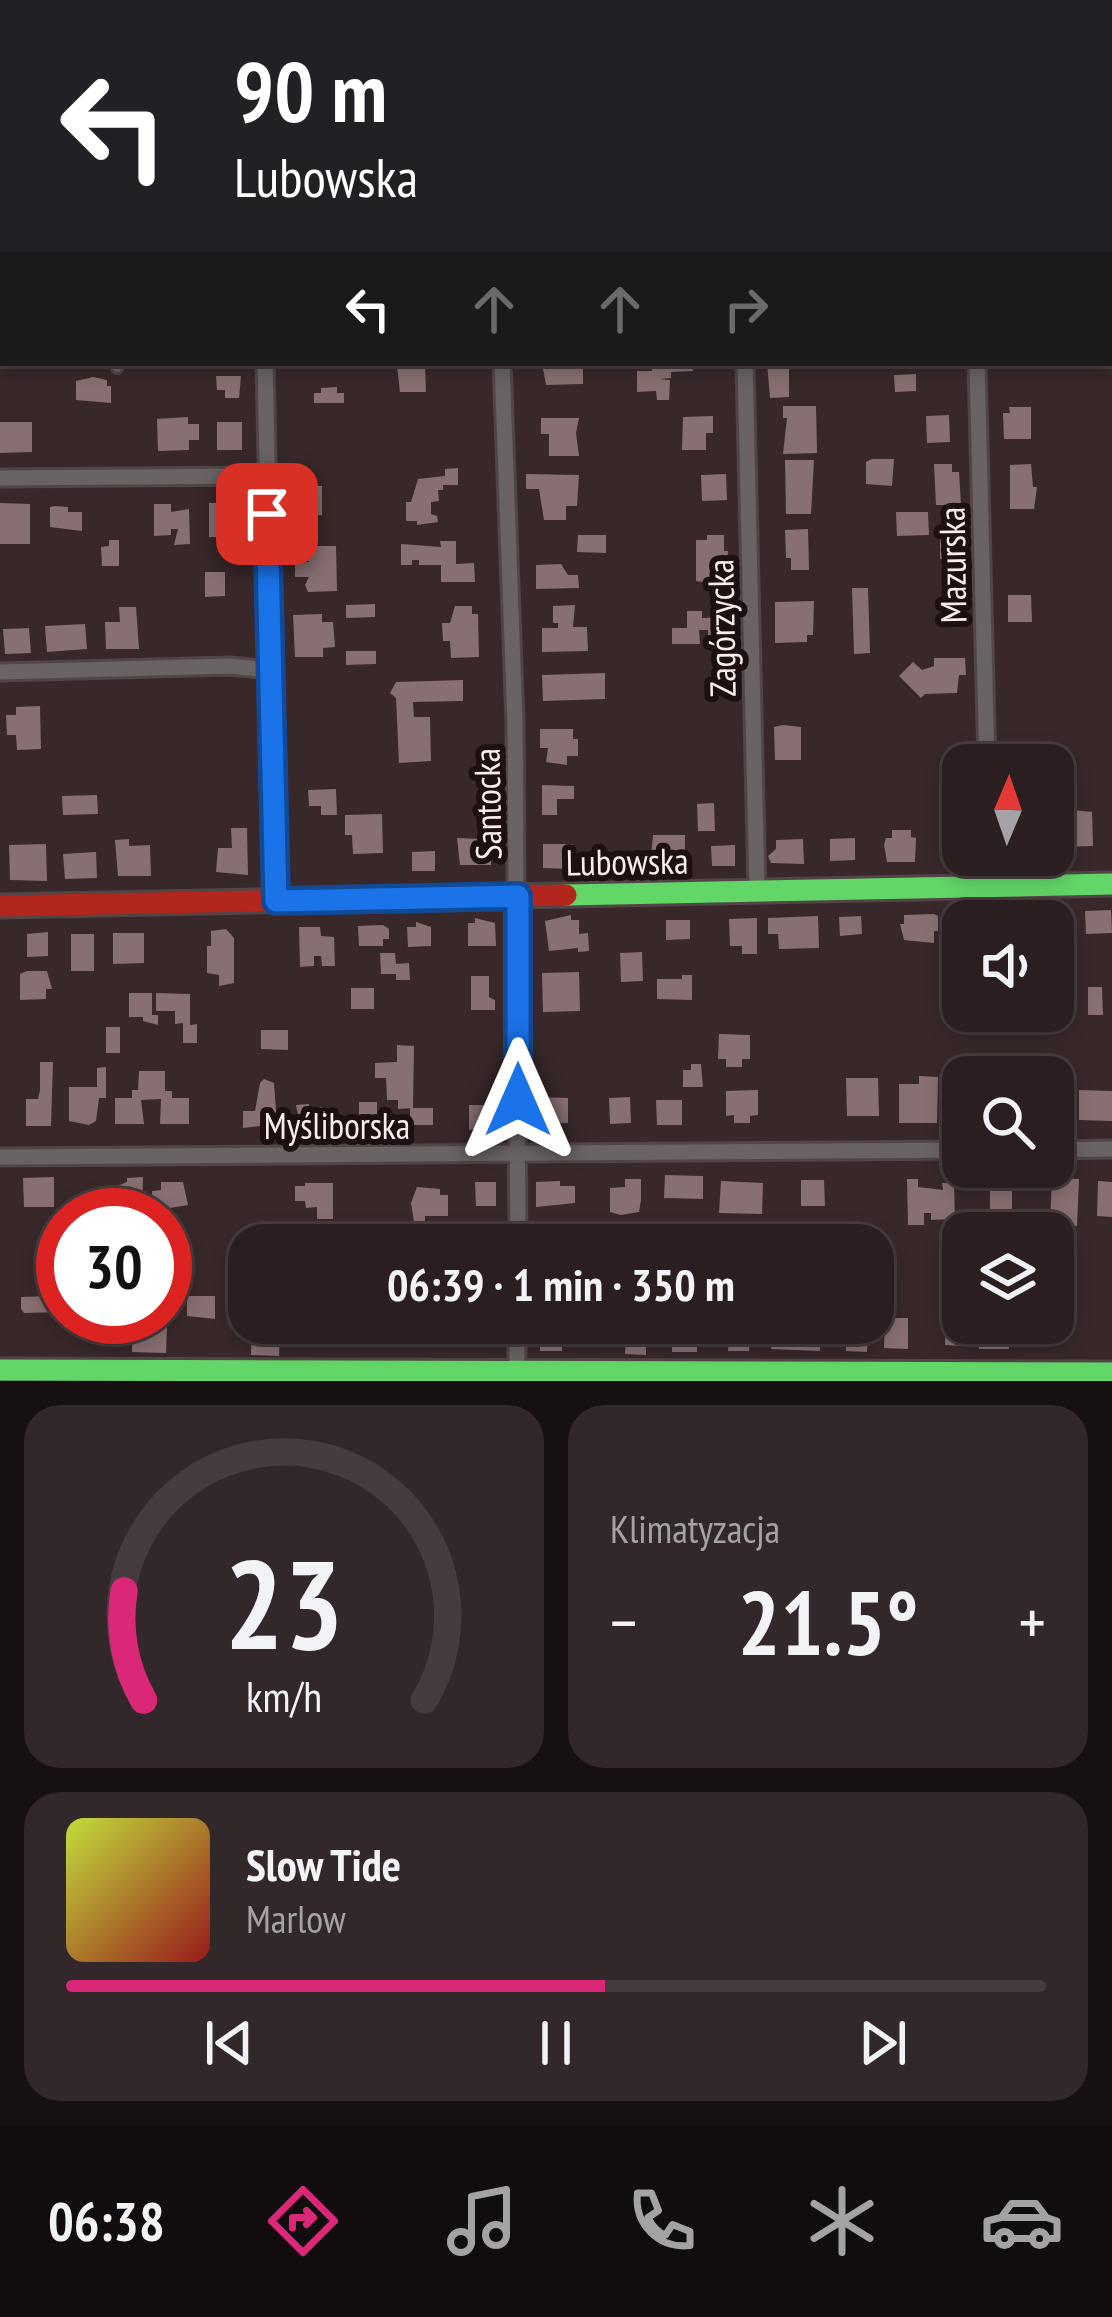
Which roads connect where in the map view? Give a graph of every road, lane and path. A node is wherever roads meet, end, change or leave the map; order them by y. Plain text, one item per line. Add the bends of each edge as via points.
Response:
1 (265, 366) edge
2 (502, 366) edge
3 (746, 366) edge
4 (977, 366) edge
5 (267, 476) junction
6 (0, 478) edge
7 (269, 670) junction
8 (0, 672) edge
9 (986, 744) edge
10 (990, 876) edge
11 (1112, 884) edge
12 (990, 886) junction
13 (757, 891) junction
14 (518, 896) junction
15 (276, 901) junction
16 (0, 906) edge
17 (1112, 1149) edge
18 (942, 1150) edge
19 (1074, 1150) edge
20 (518, 1154) junction
21 (0, 1156) edge
22 (518, 1224) edge
23 (518, 1344) edge
24 (0, 1370) edge
25 (1112, 1373) edge
26 (517, 1377) edge

1 - 5 street
2 - 14 street, Santocka
3 - 13 street, Zagórzycka
4 - 9 street, Mazurska
5 - 6 street
5 - 7 street
7 - 8 street
7 - 15 street
10 - 12 street
11 - 12 street, Lubowska
12 - 13 street, Lubowska
13 - 14 street, Lubowska
14 - 15 street, Lubowska
14 - 20 street, Santocka
15 - 16 street, Lubowska
17 - 19 street
18 - 20 street, Myśliborska
20 - 21 street, Myśliborska
20 - 22 street, Santocka
23 - 26 street
24 - 26 street
25 - 26 street

